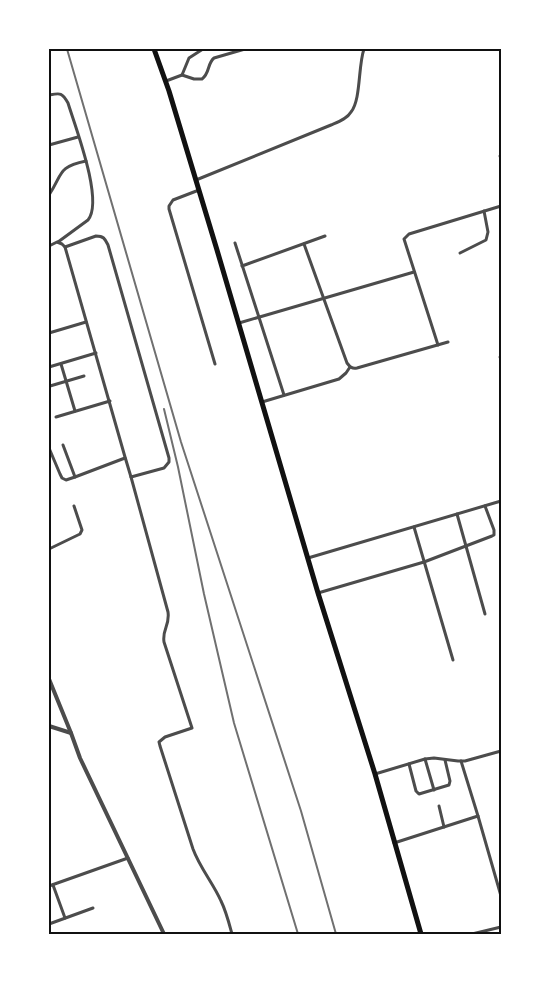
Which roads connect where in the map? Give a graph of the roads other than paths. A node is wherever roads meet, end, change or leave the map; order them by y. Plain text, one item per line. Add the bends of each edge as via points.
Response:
1 (154, 49) edge
2 (203, 49) edge
3 (245, 49) edge
4 (363, 50) edge
5 (182, 75) junction
6 (165, 82) junction
7 (49, 96) edge
8 (78, 137) junction
9 (49, 145) edge
10 (86, 161) junction
11 (196, 180) junction
12 (199, 190) junction
13 (49, 194) edge
14 (501, 206) edge
15 (484, 211) junction
16 (325, 236) dead end
17 (57, 242) junction
18 (235, 243) dead end
19 (304, 244) junction
20 (49, 246) edge
21 (65, 247) junction
22 (460, 253) dead end
23 (242, 266) junction
24 (414, 272) junction
25 (323, 298) junction
26 (259, 317) junction
27 (86, 322) junction
28 (239, 323) junction
29 (49, 333) edge
30 (448, 342) dead end
31 (438, 345) junction
32 (96, 353) junction
33 (61, 364) junction
34 (215, 364) dead end
35 (49, 367) edge
36 (350, 367) junction
37 (84, 376) dead end
38 (66, 381) junction
39 (50, 386) edge
40 (284, 395) junction
41 (110, 401) junction
42 (262, 402) junction
43 (76, 411) junction
44 (56, 417) dead end
45 (63, 446) dead end
46 (49, 448) edge
47 (125, 458) junction
48 (75, 477) junction
49 (131, 478) junction
50 (501, 501) edge
51 (74, 506) dead end
52 (485, 506) junction
53 (456, 514) junction
54 (414, 527) junction
55 (466, 546) junction
56 (49, 549) edge
57 (308, 558) junction
58 (424, 562) junction
59 (318, 594) junction
60 (485, 614) dead end
61 (453, 660) dead end
62 (49, 679) edge
63 (49, 726) edge
64 (71, 733) junction
65 (501, 751) edge
66 (425, 759) junction
67 (445, 760) junction
68 (461, 761) junction
69 (409, 764) junction
70 (375, 774) junction
71 (434, 790) junction
72 (439, 806) dead end
73 (478, 816) junction
74 (444, 827) junction
75 (394, 843) junction
76 (128, 858) junction
77 (51, 886) edge
78 (501, 896) edge
79 (93, 908) dead end
80 (65, 918) junction
81 (49, 923) edge
82 (501, 927) edge
83 (164, 934) edge
84 (232, 934) edge
85 (421, 934) edge
86 (472, 934) edge

1 - 6 highway
2 - 5 street via 189,58
3 - 5 street via 211,60 208,73 202,79
4 - 11 street via 356,105 343,120
5 - 6 street
6 - 11 highway
7 - 8 street via 58,93 65,97
8 - 9 street
8 - 10 street
10 - 13 street via 64,169
10 - 17 street via 92,190 92,214
11 - 12 highway
12 - 28 highway
12 - 34 street via 173,200 169,209
14 - 15 street
15 - 22 street via 488,237
15 - 24 street via 406,236 404,239
16 - 19 street
17 - 20 street
17 - 21 street
18 - 23 street
19 - 23 street
19 - 25 street
21 - 27 street
21 - 49 street via 96,236 106,239 119,282 169,458 164,468
23 - 26 street
24 - 25 street
24 - 31 street
25 - 26 street
25 - 36 street
26 - 28 street
26 - 40 street
27 - 29 street
27 - 32 street
28 - 42 highway
30 - 31 street
31 - 36 street via 354,369
32 - 33 street
32 - 41 street
33 - 35 street
33 - 38 street
36 - 40 street via 339,379
37 - 38 street
38 - 39 street
38 - 43 street
40 - 42 street
41 - 43 street
41 - 47 street
42 - 57 highway
43 - 44 street
45 - 48 street
46 - 48 street via 62,478
47 - 48 street
47 - 49 street
49 - 84 street via 168,612 164,642 192,728 159,742 196,858 226,911
50 - 52 street
51 - 56 street via 82,530 80,534
52 - 53 street
52 - 55 street via 494,534
53 - 54 street
53 - 55 street
54 - 57 street
54 - 58 street
55 - 58 street
55 - 60 street
57 - 59 highway
58 - 59 street
58 - 61 street
59 - 70 highway
62 - 64 street
63 - 64 street
64 - 76 street
65 - 68 street
66 - 67 street
66 - 69 street
66 - 71 street
67 - 68 street
67 - 71 street via 450,783
68 - 73 street
69 - 70 street
69 - 71 street via 417,793
70 - 75 highway
72 - 74 street
73 - 74 street
73 - 78 street
74 - 75 street
75 - 85 highway
76 - 77 street
76 - 83 street
77 - 80 street
79 - 80 street
80 - 81 street
82 - 86 street

